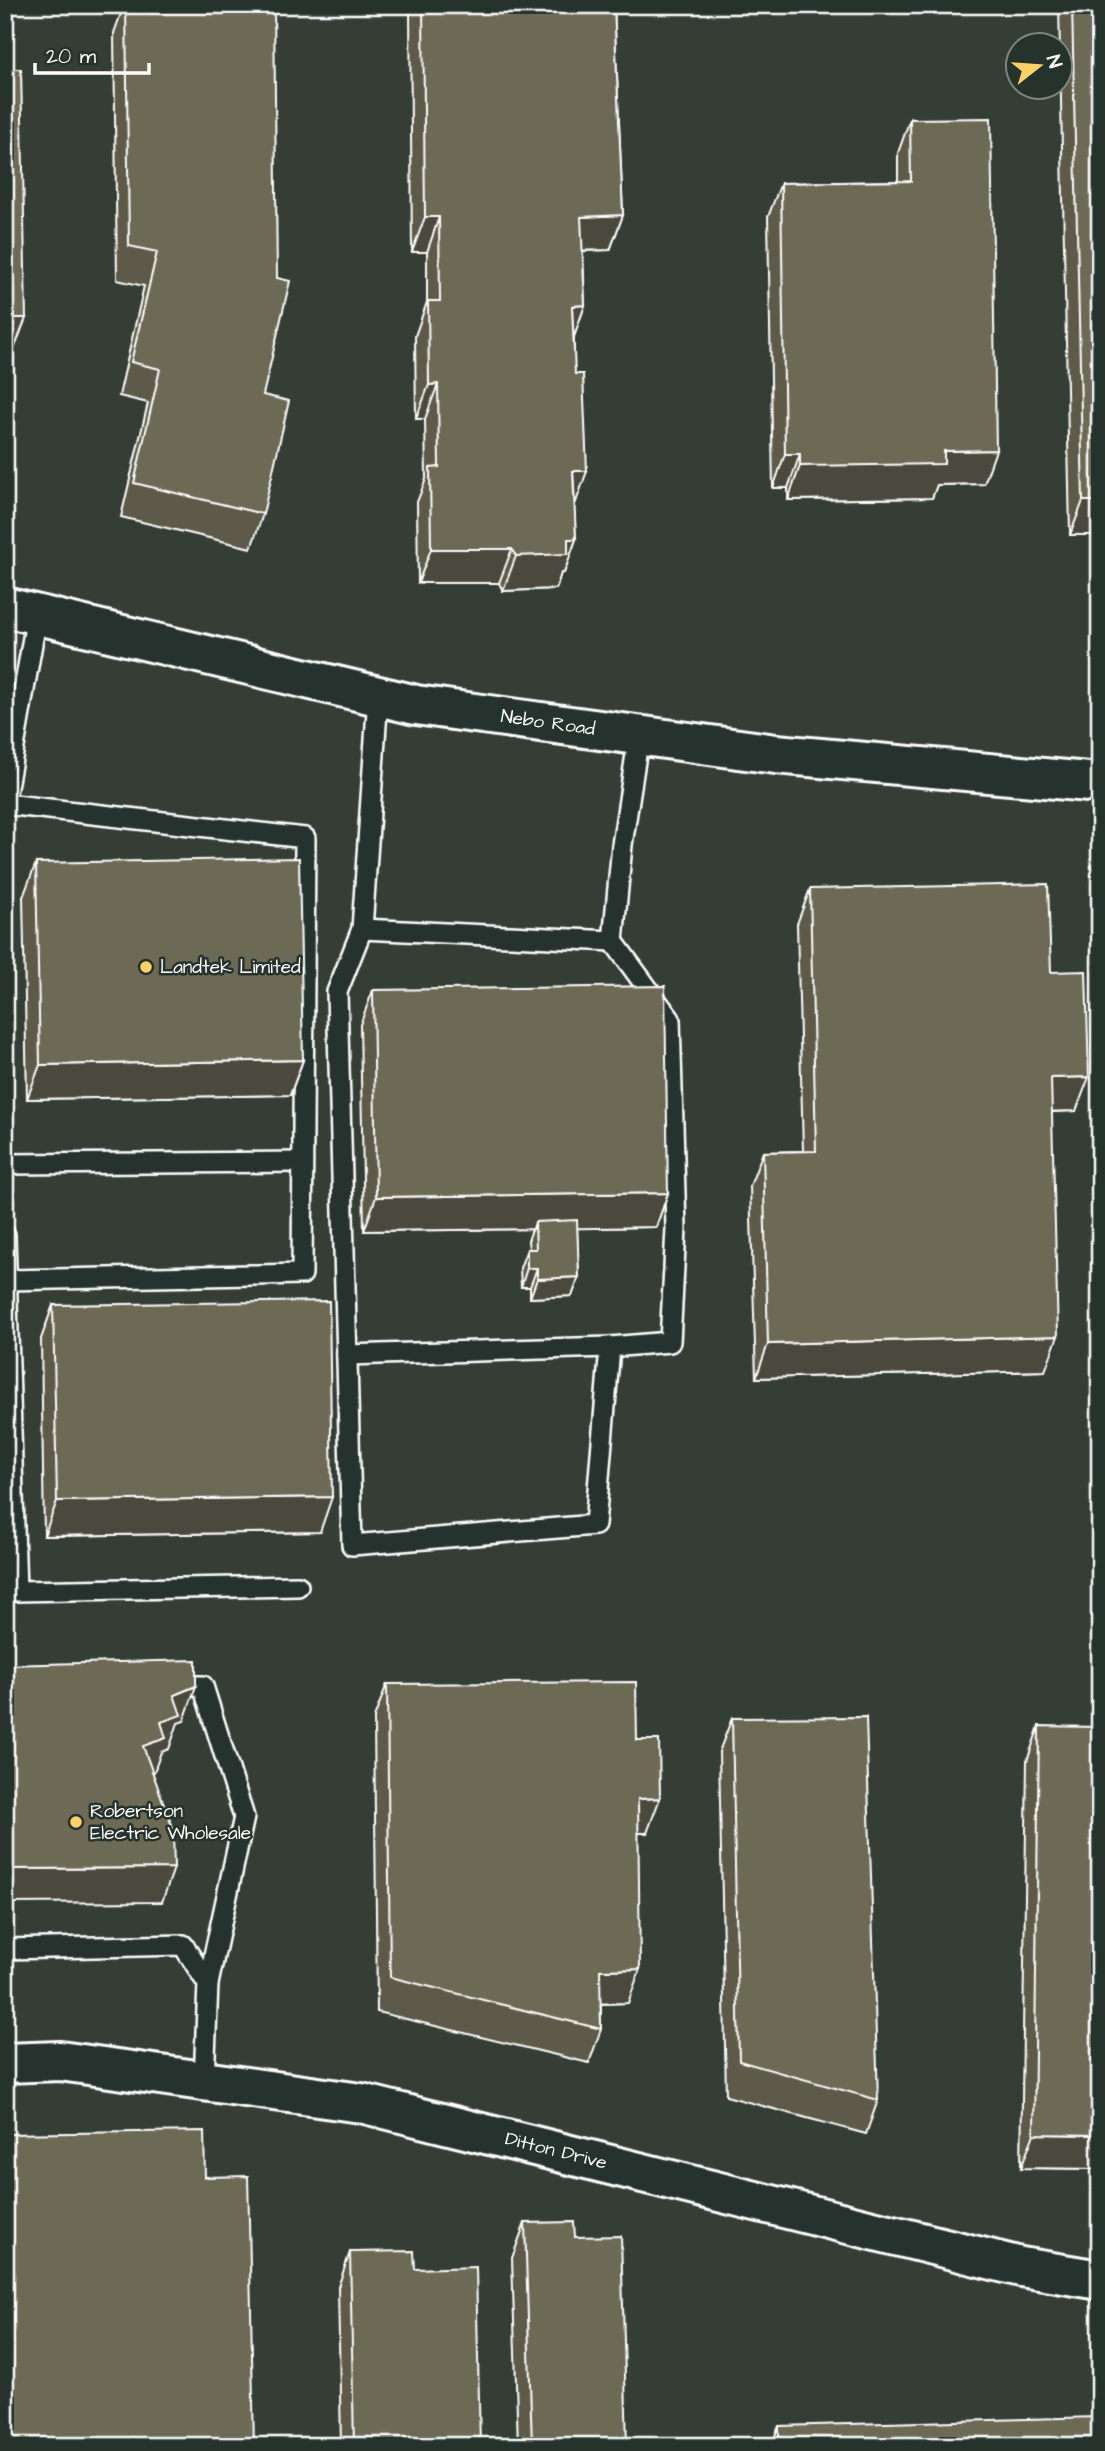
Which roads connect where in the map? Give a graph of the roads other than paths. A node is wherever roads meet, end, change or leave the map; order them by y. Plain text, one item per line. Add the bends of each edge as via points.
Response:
1 (21, 611) edge
2 (378, 696) junction
3 (639, 735) junction
4 (1100, 783) edge
5 (5, 799) edge
6 (5, 804) edge
7 (362, 929) junction
8 (613, 942) junction
9 (302, 1162) junction
10 (5, 1164) edge
11 (5, 1235) edge
12 (7, 1280) edge
13 (610, 1348) junction
14 (347, 1355) junction
15 (298, 1586) dead end
16 (150, 1686) edge
17 (5, 1949) edge
18 (208, 1984) junction
19 (5, 2063) edge
20 (204, 2081) junction
21 (1100, 2280) edge

1 - 2 street, Nebo Road
1 - 5 lane
2 - 3 street, Nebo Road
2 - 7 lane
3 - 4 street, Nebo Road via 776,754
3 - 8 lane
6 - 9 lane via 304,838
7 - 8 lane
7 - 14 lane via 337,992
8 - 13 lane via 670,1019 676,1229 670,1342
9 - 10 lane
9 - 12 lane via 302,1274
11 - 12 lane
12 - 15 lane via 16,1591
13 - 14 lane
13 - 14 lane via 595,1525 352,1545
16 - 18 lane via 203,1686 244,1817
17 - 18 lane via 183,1945
18 - 20 lane
19 - 20 street, Ditton Drive via 60,2061
20 - 21 street, Ditton Drive via 361,2103 1021,2267

